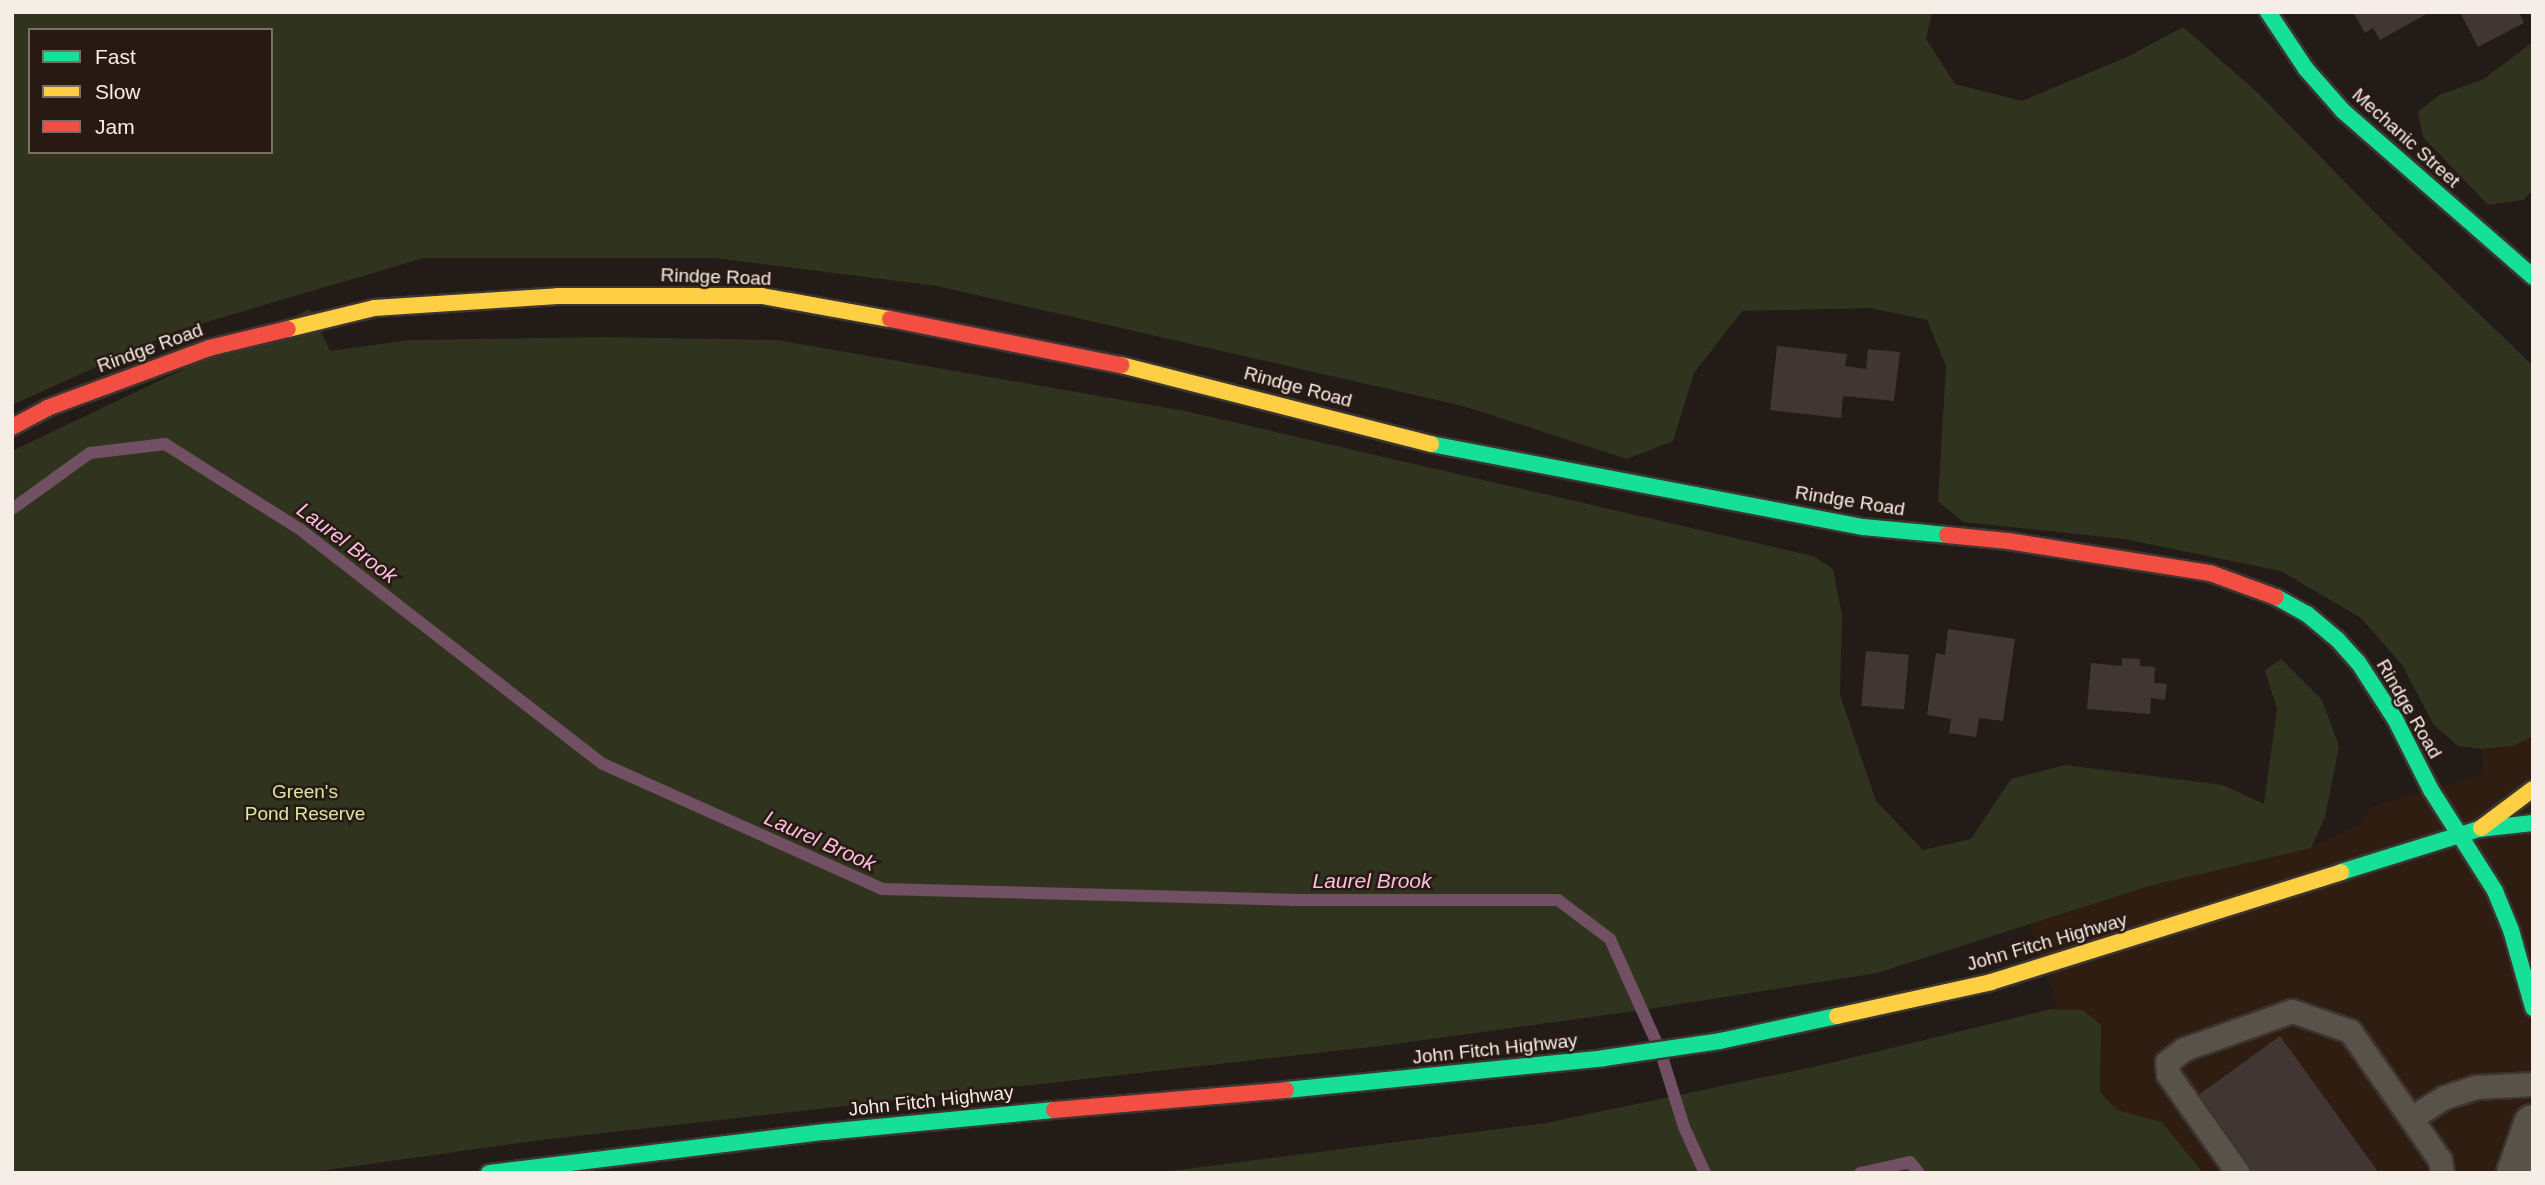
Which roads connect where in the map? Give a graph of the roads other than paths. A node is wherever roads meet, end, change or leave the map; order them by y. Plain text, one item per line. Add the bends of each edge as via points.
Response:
1 (2268, 12) edge
2 (2533, 277) edge
3 (12, 427) edge
4 (2533, 789) edge
5 (2533, 823) edge
6 (2479, 829) junction
7 (2462, 835) junction
8 (2532, 996) edge
9 (2533, 1084) edge
10 (2411, 1118) junction
11 (2533, 1124) edge
12 (489, 1173) edge
13 (2238, 1173) edge
14 (2442, 1173) edge
15 (2516, 1173) edge

1 - 2 street, Mechanic Street via 2306,69 2343,111
3 - 7 street, Rindge Road via 47,408 209,348 374,308 558,296 762,296 1073,354 1194,381 1398,437 1602,479 1863,527 2008,541 2210,573 2264,590 2307,614 2337,639 2375,687 2431,790
4 - 6 street, John Fitch Highway
5 - 6 street, John Fitch Highway
6 - 7 street, John Fitch Highway
7 - 8 street, Rindge Road via 2495,891
7 - 12 street, John Fitch Highway via 1991,982 1720,1041 1367,1084 825,1132
9 - 10 lane via 2476,1087 2445,1097
10 - 13 lane via 2350,1031 2304,1013 2280,1014 2184,1049 2167,1062 2168,1074
10 - 14 lane via 2440,1160
11 - 15 street

